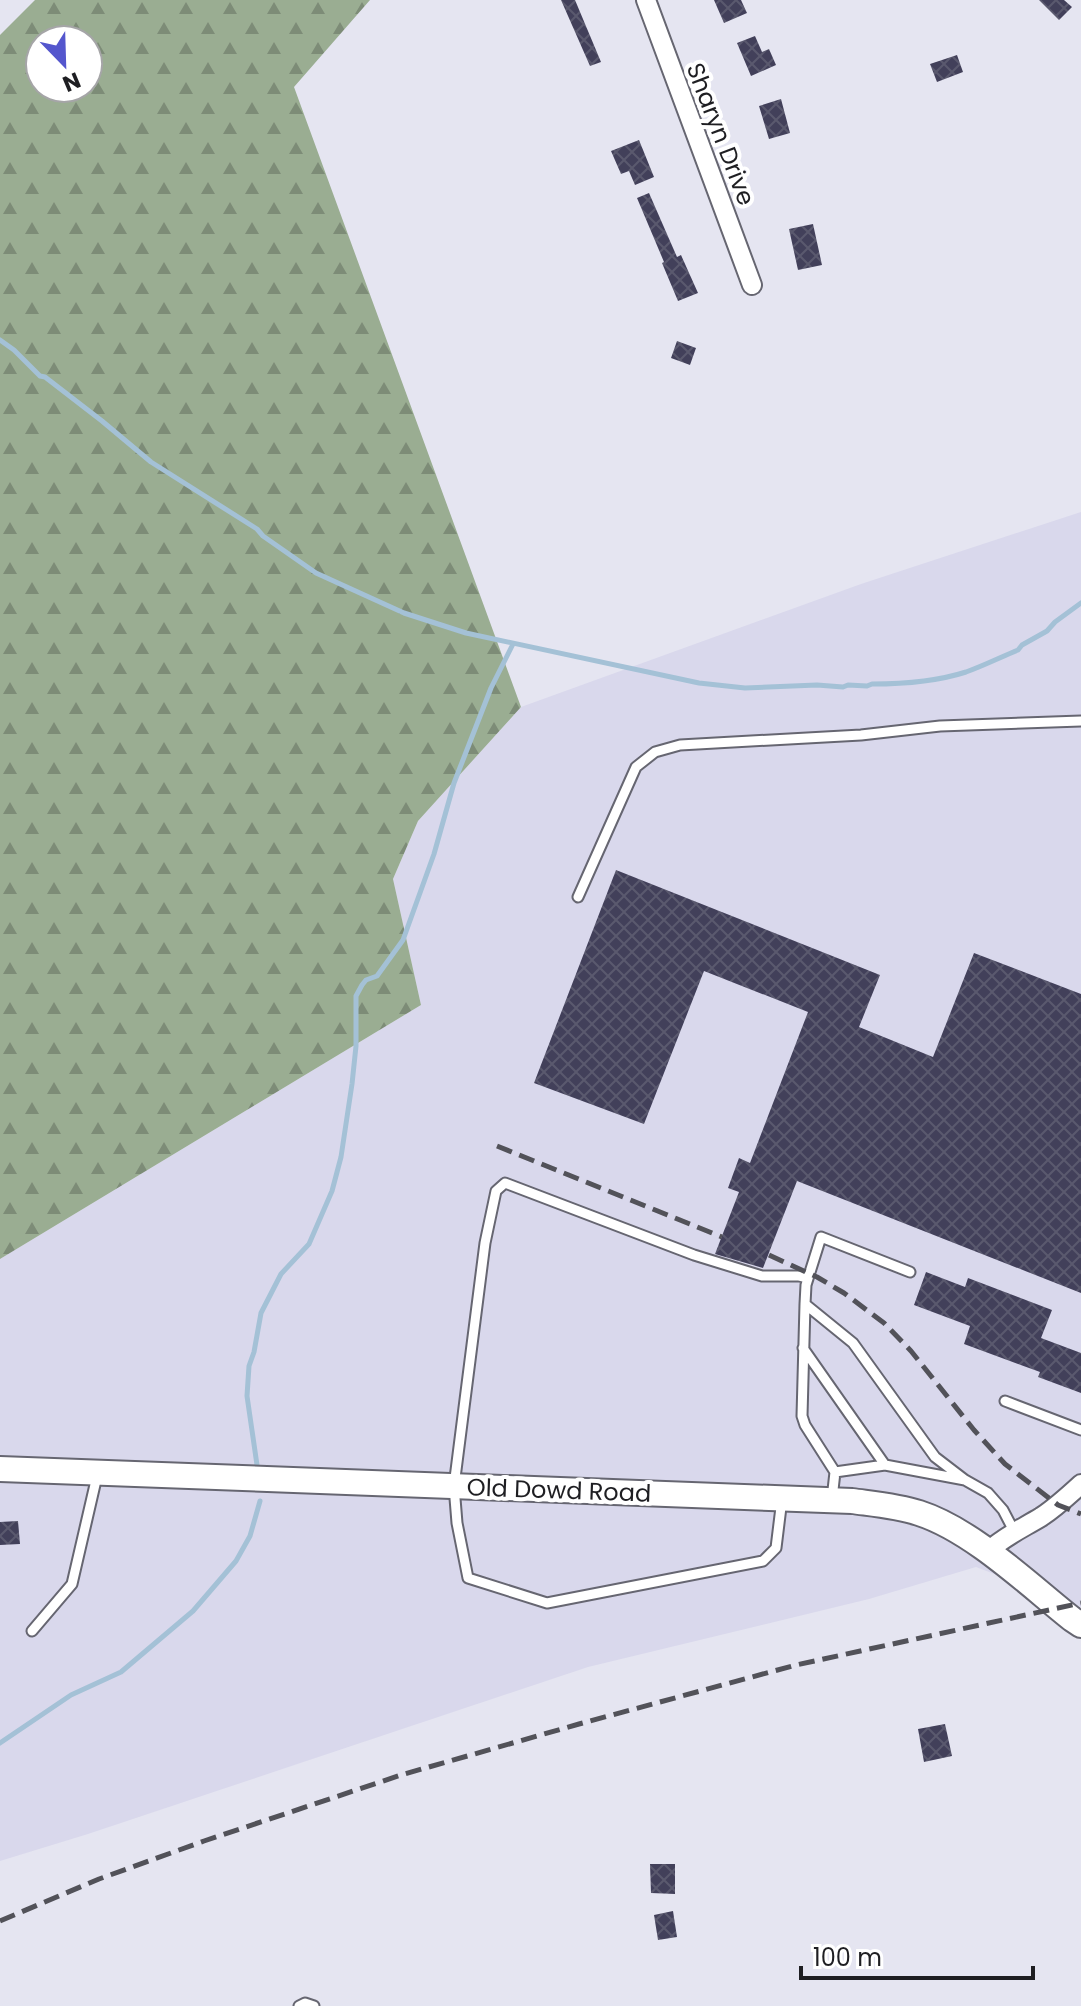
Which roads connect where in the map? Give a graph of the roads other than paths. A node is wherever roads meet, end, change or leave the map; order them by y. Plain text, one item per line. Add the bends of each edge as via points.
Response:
1 (646, 0) edge
2 (752, 285) dead end
3 (1081, 721) edge
4 (578, 897) dead end
5 (910, 1272) dead end
6 (808, 1278) junction
7 (805, 1304) junction
8 (803, 1348) junction
9 (1005, 1401) dead end
10 (1081, 1430) edge
11 (885, 1465) junction
12 (0, 1469) edge
13 (835, 1472) junction
14 (98, 1473) junction
15 (965, 1480) junction
16 (1081, 1484) edge
17 (454, 1486) junction
18 (782, 1499) junction
19 (831, 1501) junction
20 (1014, 1531) junction
21 (987, 1552) junction
22 (1081, 1625) edge
23 (32, 1631) dead end
24 (299, 2006) edge
25 (314, 2006) edge

1 - 2 street, Sharyn Drive
3 - 4 lane via 940,726 680,745 655,752 636,767
5 - 6 lane via 821,1237
6 - 7 lane
6 - 17 lane via 762,1276 505,1183 496,1191 485,1243
7 - 8 lane
7 - 15 lane via 853,1343 935,1457
8 - 11 lane
8 - 13 lane via 802,1416
9 - 10 lane
11 - 13 lane
11 - 15 lane
12 - 14 street, Old Dowd Road
13 - 19 lane
14 - 17 street, Old Dowd Road
14 - 23 lane via 72,1584
15 - 20 lane via 988,1493
16 - 20 street
17 - 18 street, Old Dowd Road
17 - 18 lane via 468,1578 547,1603 763,1561 776,1548
18 - 19 street, Old Dowd Road
19 - 21 street, Old Dowd Road via 920,1513
20 - 21 street
21 - 22 street, Old Dowd Road
24 - 25 lane

